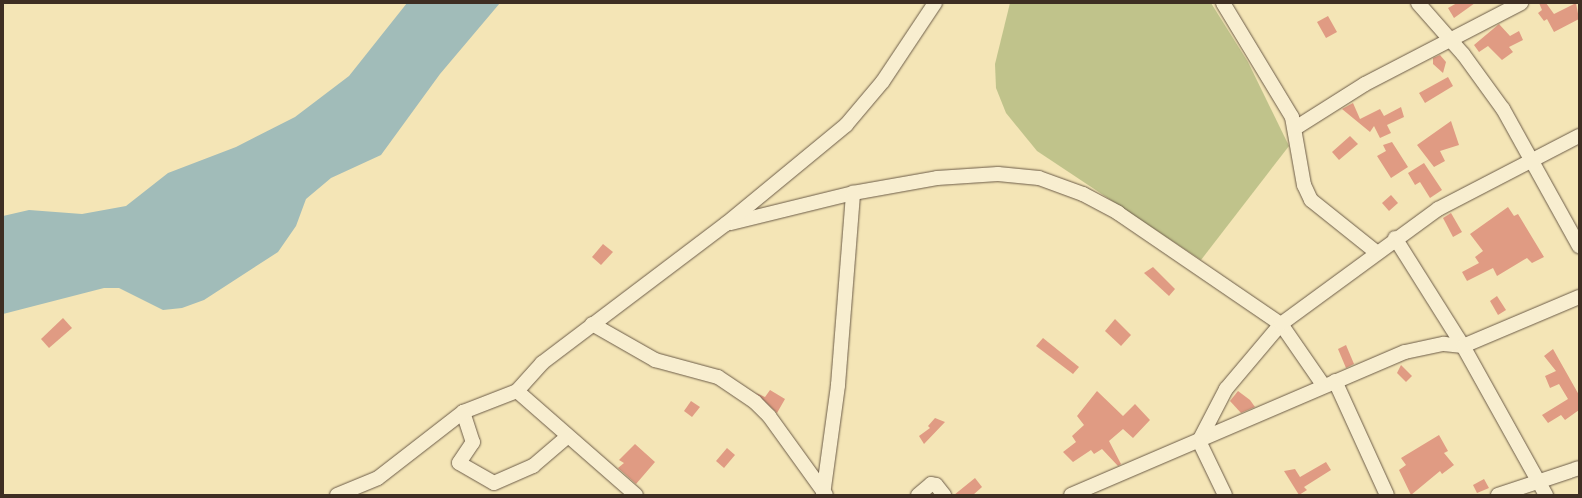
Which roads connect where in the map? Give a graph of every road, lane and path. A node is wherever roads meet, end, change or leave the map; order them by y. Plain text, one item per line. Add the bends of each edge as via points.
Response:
1 (936, 3) edge
2 (1223, 3) edge
3 (1418, 3) edge
4 (1521, 3) edge
5 (1449, 37) junction
6 (1297, 127) junction
7 (1579, 136) edge
8 (1533, 160) junction
9 (852, 193) junction
10 (726, 224) junction
11 (1395, 238) junction
12 (1579, 246) edge
13 (1375, 251) junction
14 (1579, 297) edge
15 (592, 324) junction
16 (1281, 324) junction
17 (1463, 346) junction
18 (1330, 384) junction
19 (517, 391) junction
20 (463, 412) junction
21 (567, 437) junction
22 (1199, 441) junction
23 (1579, 468) edge
24 (1539, 481) junction
25 (825, 494) edge
26 (337, 495) edge
27 (636, 495) edge
28 (918, 495) edge
29 (944, 495) edge
30 (1070, 495) edge
31 (1225, 495) edge
32 (1388, 495) edge
33 (1498, 495) edge
34 (1546, 495) edge

1 - 10 street via 883,81 846,125
2 - 6 street
3 - 5 street
4 - 5 street
5 - 6 street
5 - 8 street via 1503,110
6 - 13 street via 1304,185 1312,200
7 - 8 street
8 - 11 street via 1438,209
8 - 12 street
9 - 10 street
9 - 16 street via 964,175 1039,178 1083,194 1118,213
9 - 25 street via 838,385
10 - 15 street
11 - 13 street
11 - 17 street
13 - 16 street
14 - 17 street
15 - 19 street via 542,363
15 - 25 street via 654,360 718,377 755,402 769,416
16 - 18 street
16 - 22 street via 1226,389
17 - 18 street via 1444,344 1418,348
17 - 24 street
18 - 22 street
18 - 32 street
19 - 20 street
19 - 21 street
20 - 21 street via 473,442 459,463 494,483 533,466
20 - 26 street via 378,478
21 - 27 street
22 - 30 street
22 - 31 street
23 - 24 street
24 - 33 street
24 - 34 street
28 - 29 street via 931,484 936,485

